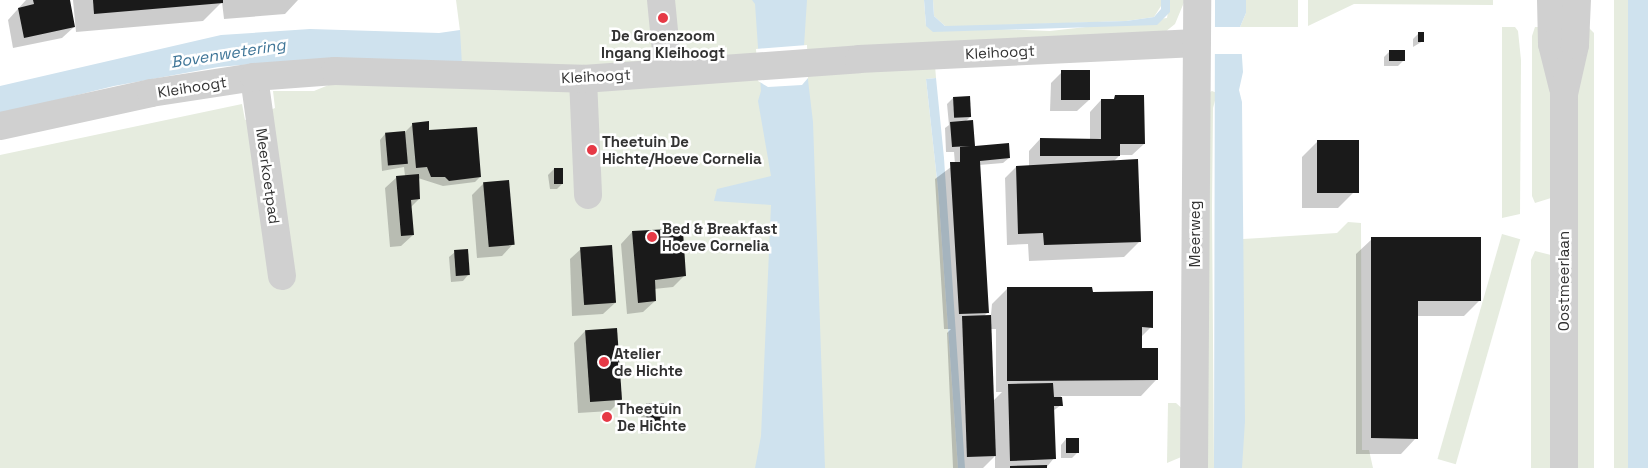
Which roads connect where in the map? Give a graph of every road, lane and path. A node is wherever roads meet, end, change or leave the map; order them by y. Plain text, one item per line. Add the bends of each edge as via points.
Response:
1 (662, 0) edge
2 (1197, 0) edge
3 (1551, 0) edge
4 (1576, 0) edge
5 (1196, 43) junction
6 (668, 71) junction
7 (254, 77) junction
8 (583, 79) junction
9 (1564, 94) junction
10 (0, 126) edge
11 (588, 196) dead end
12 (282, 276) dead end
13 (1194, 468) edge
14 (1564, 468) edge

1 - 6 street
2 - 5 street, Meerweg
3 - 9 street, Oostmeerlaan via 1552,44
4 - 9 street, Oostmeerlaan via 1575,45
5 - 6 street, Kleihoogt
5 - 13 street, Meerweg
6 - 8 street, Kleihoogt
7 - 8 street, Kleihoogt via 335,71
7 - 10 street, Kleihoogt via 151,93
7 - 12 street, Meerkoetpad
8 - 11 street
9 - 14 street, Oostmeerlaan

